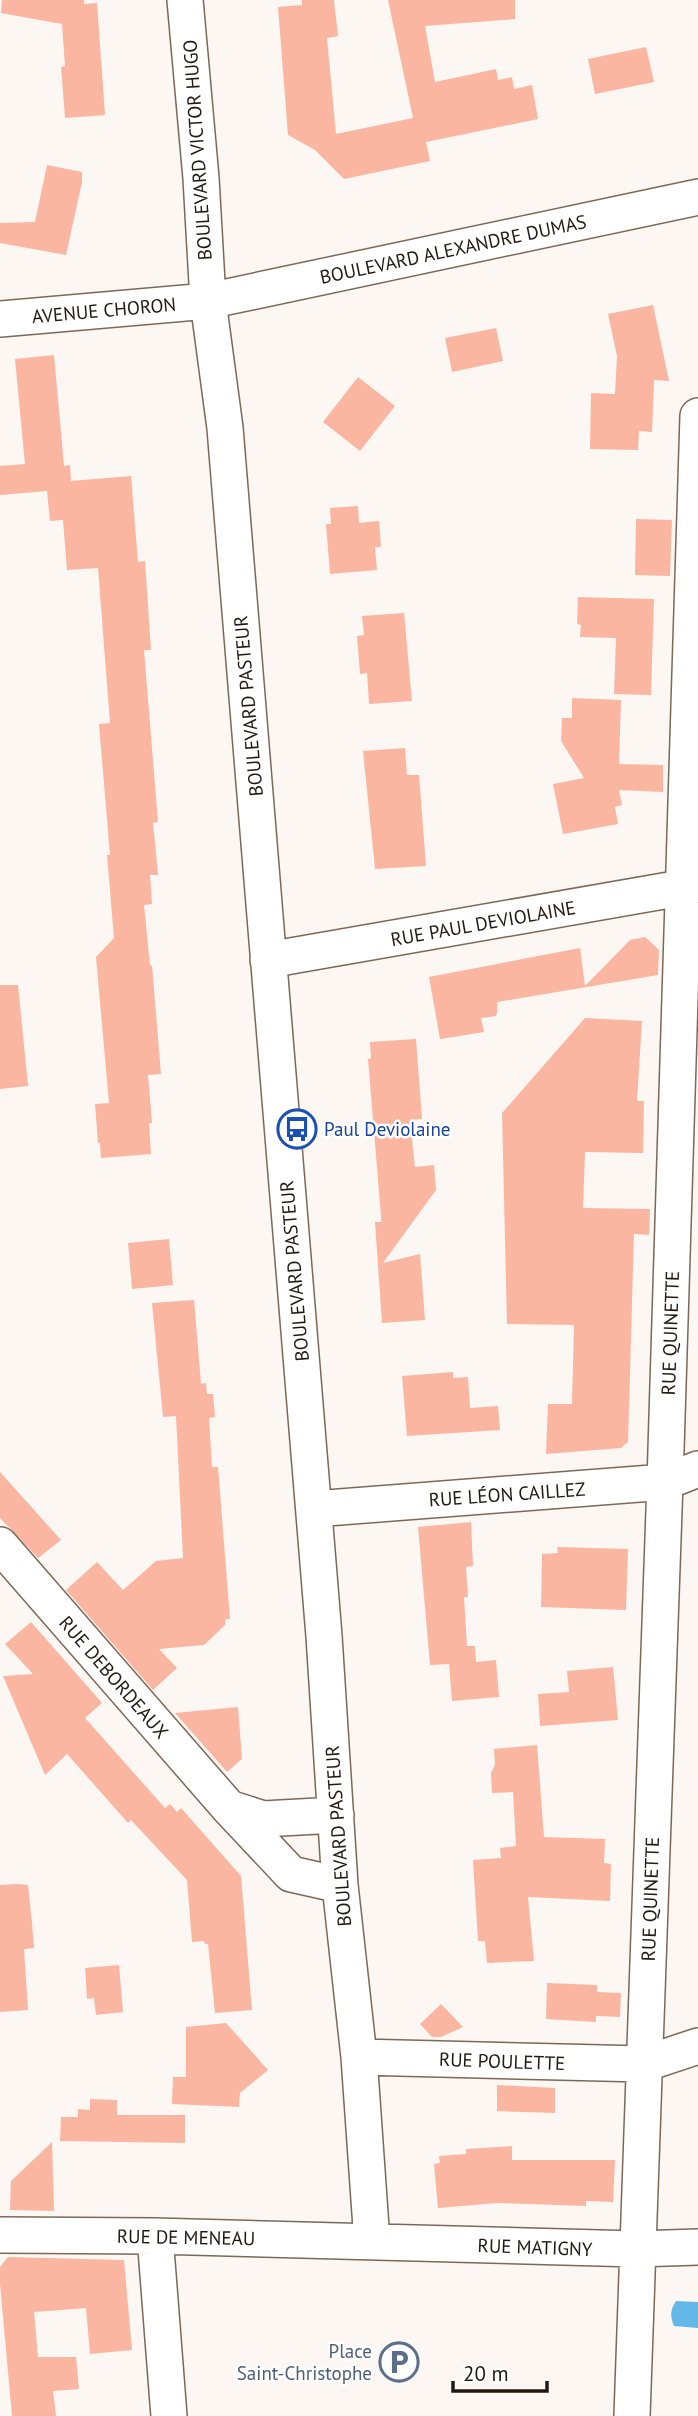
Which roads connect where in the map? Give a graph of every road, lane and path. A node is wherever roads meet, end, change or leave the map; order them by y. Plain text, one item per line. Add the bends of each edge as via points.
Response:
1 (185, 0) edge
2 (698, 197) edge
3 (208, 301) junction
4 (0, 319) edge
5 (698, 416) edge
6 (691, 886) edge
7 (268, 960) junction
8 (698, 1469) edge
9 (665, 1482) junction
10 (314, 1508) junction
11 (0, 1545) edge
12 (229, 1808) junction
13 (336, 1815) junction
14 (340, 1885) junction
15 (698, 2046) edge
16 (359, 2057) junction
17 (644, 2064) junction
18 (0, 2235) edge
19 (155, 2236) junction
20 (372, 2242) junction
21 (698, 2247) edge
22 (637, 2249) junction
23 (169, 2416) edge
24 (632, 2416) edge

1 - 3 street, BOULEVARD VICTOR HUGO
2 - 3 street, BOULEVARD ALEXANDRE DUMAS
3 - 4 street, AVENUE CHORON
3 - 7 street, BOULEVARD PASTEUR via 225,428
5 - 6 street, RUE QUINETTE
6 - 7 street, RUE PAUL DEVIOLAINE
6 - 9 street, RUE QUINETTE
7 - 10 street, BOULEVARD PASTEUR
8 - 9 street, RUE LÉON CAILLEZ
9 - 10 street, RUE LÉON CAILLEZ
9 - 17 street, RUE QUINETTE
10 - 13 street, BOULEVARD PASTEUR
11 - 12 street, RUE DEBORDEAUX
12 - 13 street via 263,1819
12 - 14 street, RUE DEBORDEAUX via 291,1874
13 - 14 street, BOULEVARD PASTEUR
14 - 16 street, BOULEVARD PASTEUR
15 - 17 street, RUE POULETTE
16 - 17 street, RUE POULETTE
16 - 20 street, BOULEVARD PASTEUR
17 - 22 street, RUE QUINETTE
18 - 19 street, RUE DE MENEAU
19 - 20 street, RUE DE MENEAU
19 - 23 street
20 - 22 street, RUE MATIGNY
21 - 22 street, RUE MATIGNY
22 - 24 street

